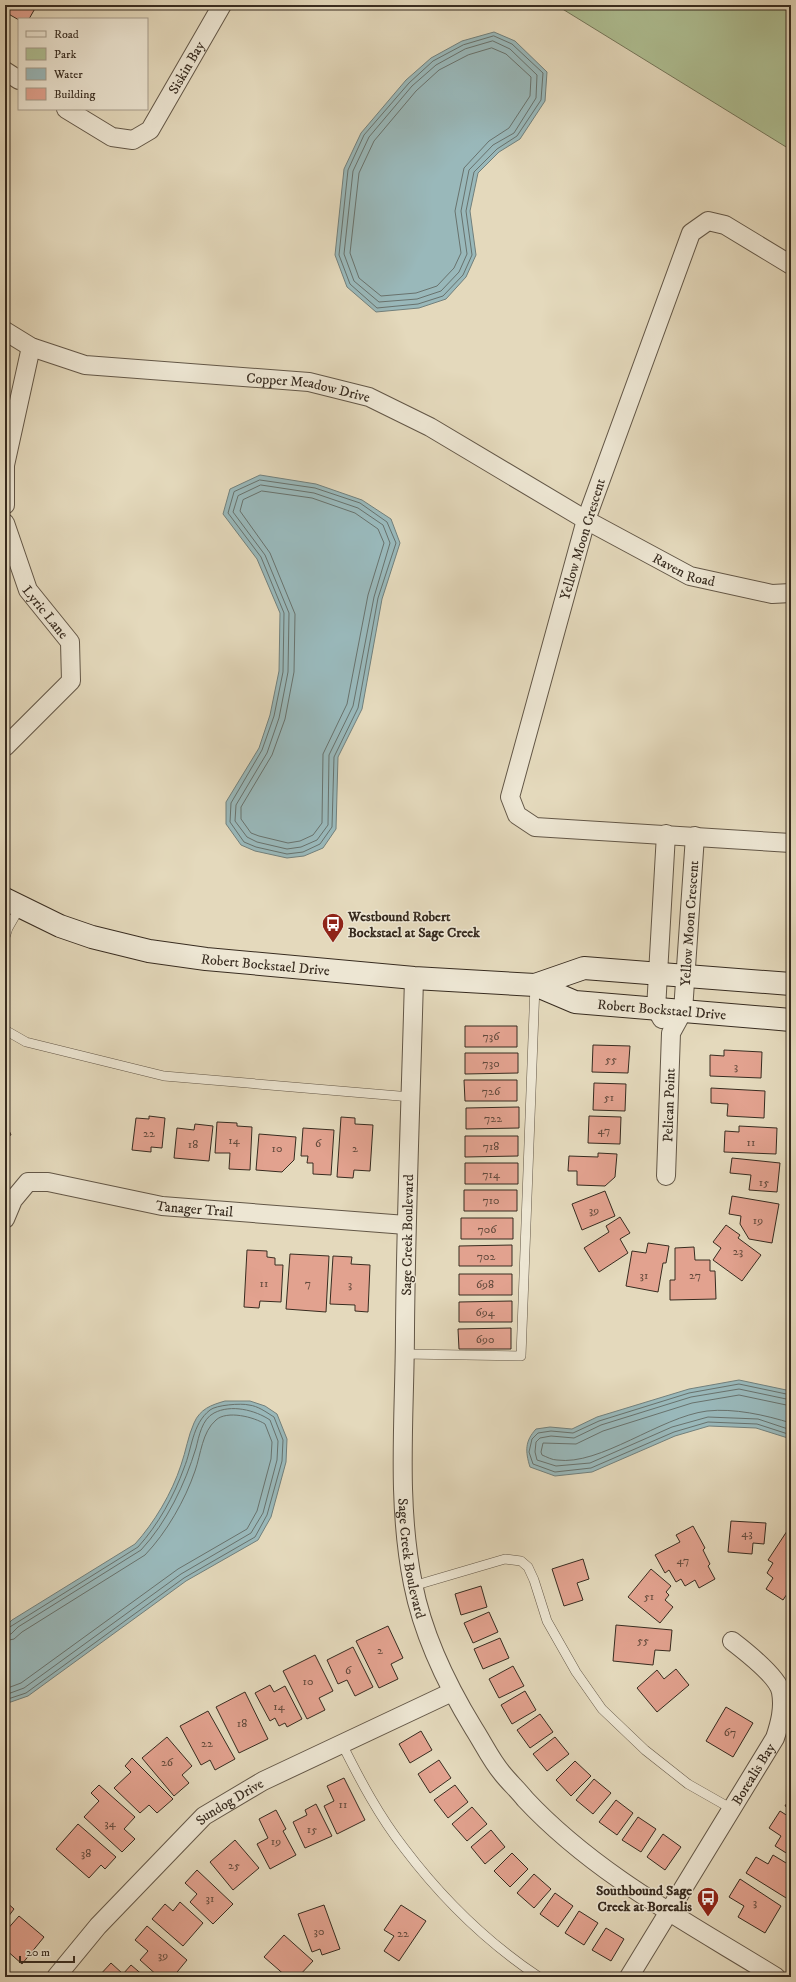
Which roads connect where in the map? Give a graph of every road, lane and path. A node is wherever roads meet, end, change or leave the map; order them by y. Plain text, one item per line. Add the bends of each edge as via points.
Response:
1 (222, 5) edge
2 (5, 72) edge
3 (18, 79) edge
4 (68, 110) edge
5 (791, 265) edge
6 (5, 331) edge
7 (31, 347) junction
8 (5, 506) edge
9 (586, 520) junction
10 (5, 523) edge
11 (791, 593) edge
12 (5, 747) edge
13 (666, 834) junction
14 (695, 836) junction
15 (791, 843) edge
16 (12, 903) edge
17 (5, 937) edge
18 (658, 974) junction
19 (685, 976) junction
20 (414, 978) junction
21 (791, 984) edge
22 (535, 985) junction
23 (656, 1009) junction
24 (683, 1011) junction
25 (791, 1020) edge
26 (5, 1030) edge
27 (671, 1033) junction
28 (411, 1097) junction
29 (666, 1176) dead end
30 (5, 1219) edge
31 (406, 1225) junction
32 (405, 1354) junction
33 (413, 1586) junction
34 (732, 1641) dead end
35 (452, 1692) junction
36 (342, 1744) junction
37 (732, 1809) junction
38 (670, 1912) junction
39 (56, 1977) edge
40 (539, 1977) edge
41 (629, 1977) edge
42 (776, 1977) edge

1 - 4 street, Siskin Bay via 150,130 132,140 112,138
2 - 3 street
5 - 9 street, Yellow Moon Crescent via 725,225 708,221 691,233
6 - 7 street, Copper Meadow Drive
7 - 8 street via 5,465
7 - 9 street, Copper Meadow Drive via 85,365 309,382 369,397 430,426
9 - 11 street, Raven Road via 690,576 772,594
9 - 13 street, Yellow Moon Crescent via 510,797 517,815 535,827
10 - 12 street, Lyric Lane via 28,590 70,642 70,681
13 - 14 street, Yellow Moon Crescent
13 - 18 street, Yellow Moon Crescent
14 - 15 street, Yellow Moon Crescent
14 - 19 street, Yellow Moon Crescent
16 - 17 lane
16 - 20 street, Robert Bockstael Drive via 60,926 149,951 206,959
18 - 19 street, Robert Bockstael Drive
18 - 22 street, Robert Bockstael Drive via 584,968
18 - 23 street, Yellow Moon Crescent
19 - 21 street, Robert Bockstael Drive
19 - 24 street, Yellow Moon Crescent
20 - 22 street, Robert Bockstael Drive
20 - 28 street, Sage Creek Boulevard
22 - 23 street, Robert Bockstael Drive via 575,1002
22 - 32 lane via 522,1356
23 - 24 street, Robert Bockstael Drive
23 - 27 street
24 - 25 street, Robert Bockstael Drive
24 - 27 street, Pelican Point
26 - 28 lane via 26,1042 164,1076
27 - 29 street, Pelican Point
28 - 31 street, Sage Creek Boulevard
30 - 31 street, Tanager Trail via 13,1200 28,1182 48,1182 162,1206
31 - 32 street, Sage Creek Boulevard
32 - 33 street, Sage Creek Boulevard via 403,1498
33 - 35 street, Sage Creek Boulevard via 427,1631
33 - 37 lane via 506,1559 522,1561 534,1580 547,1621 576,1672 602,1709 645,1750 688,1784
34 - 37 street, Borealis Bay via 755,1659 781,1691 782,1719 775,1738
35 - 36 street, Sundog Drive
35 - 38 street, Sage Creek Boulevard via 501,1773 540,1814 571,1844 605,1871
36 - 39 street, Sundog Drive via 263,1781 204,1816 98,1926
36 - 40 lane via 376,1806 413,1859 492,1942
37 - 38 street, Borealis Bay
38 - 41 street, Borealis Bay
38 - 42 street, Sage Creek Boulevard

